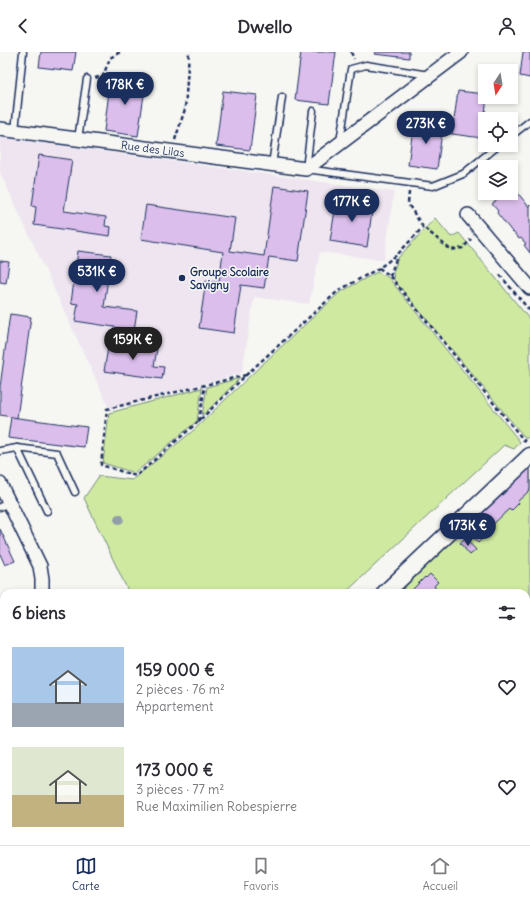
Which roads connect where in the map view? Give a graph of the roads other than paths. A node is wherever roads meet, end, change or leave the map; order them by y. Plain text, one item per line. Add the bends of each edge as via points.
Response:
1 (23, 52) edge
2 (461, 52) edge
3 (429, 75) junction
4 (87, 79) road end
5 (282, 97) dead end
6 (313, 111) dead end
7 (530, 120) edge
8 (0, 129) edge
9 (518, 130) edge
10 (15, 131) junction
11 (78, 140) junction
12 (340, 142) junction
13 (490, 152) edge
14 (272, 165) junction
15 (306, 169) junction
16 (468, 215) dead end
17 (530, 288) edge
18 (17, 448) junction
19 (0, 451) edge
20 (530, 456) edge
21 (0, 484) edge
22 (75, 492) dead end
23 (4, 505) edge
24 (47, 511) dead end
25 (42, 589) edge
26 (389, 589) edge
27 (0, 622) edge
28 (0, 625) edge

1 - 10 lane
2 - 3 street
3 - 12 street
3 - 12 lane via 366,65 351,69
4 - 11 lane
5 - 14 lane
6 - 15 lane
7 - 9 lane
8 - 10 street, Rue des Lilas
10 - 11 street, Rue des Lilas
11 - 14 street, Rue des Lilas
12 - 15 street
13 - 15 lane via 463,174 433,186
14 - 15 street, Rue des Lilas
16 - 17 street
18 - 19 lane
18 - 22 lane via 58,453
18 - 24 lane
20 - 26 street
21 - 23 street
23 - 25 street via 40,566
27 - 28 street

